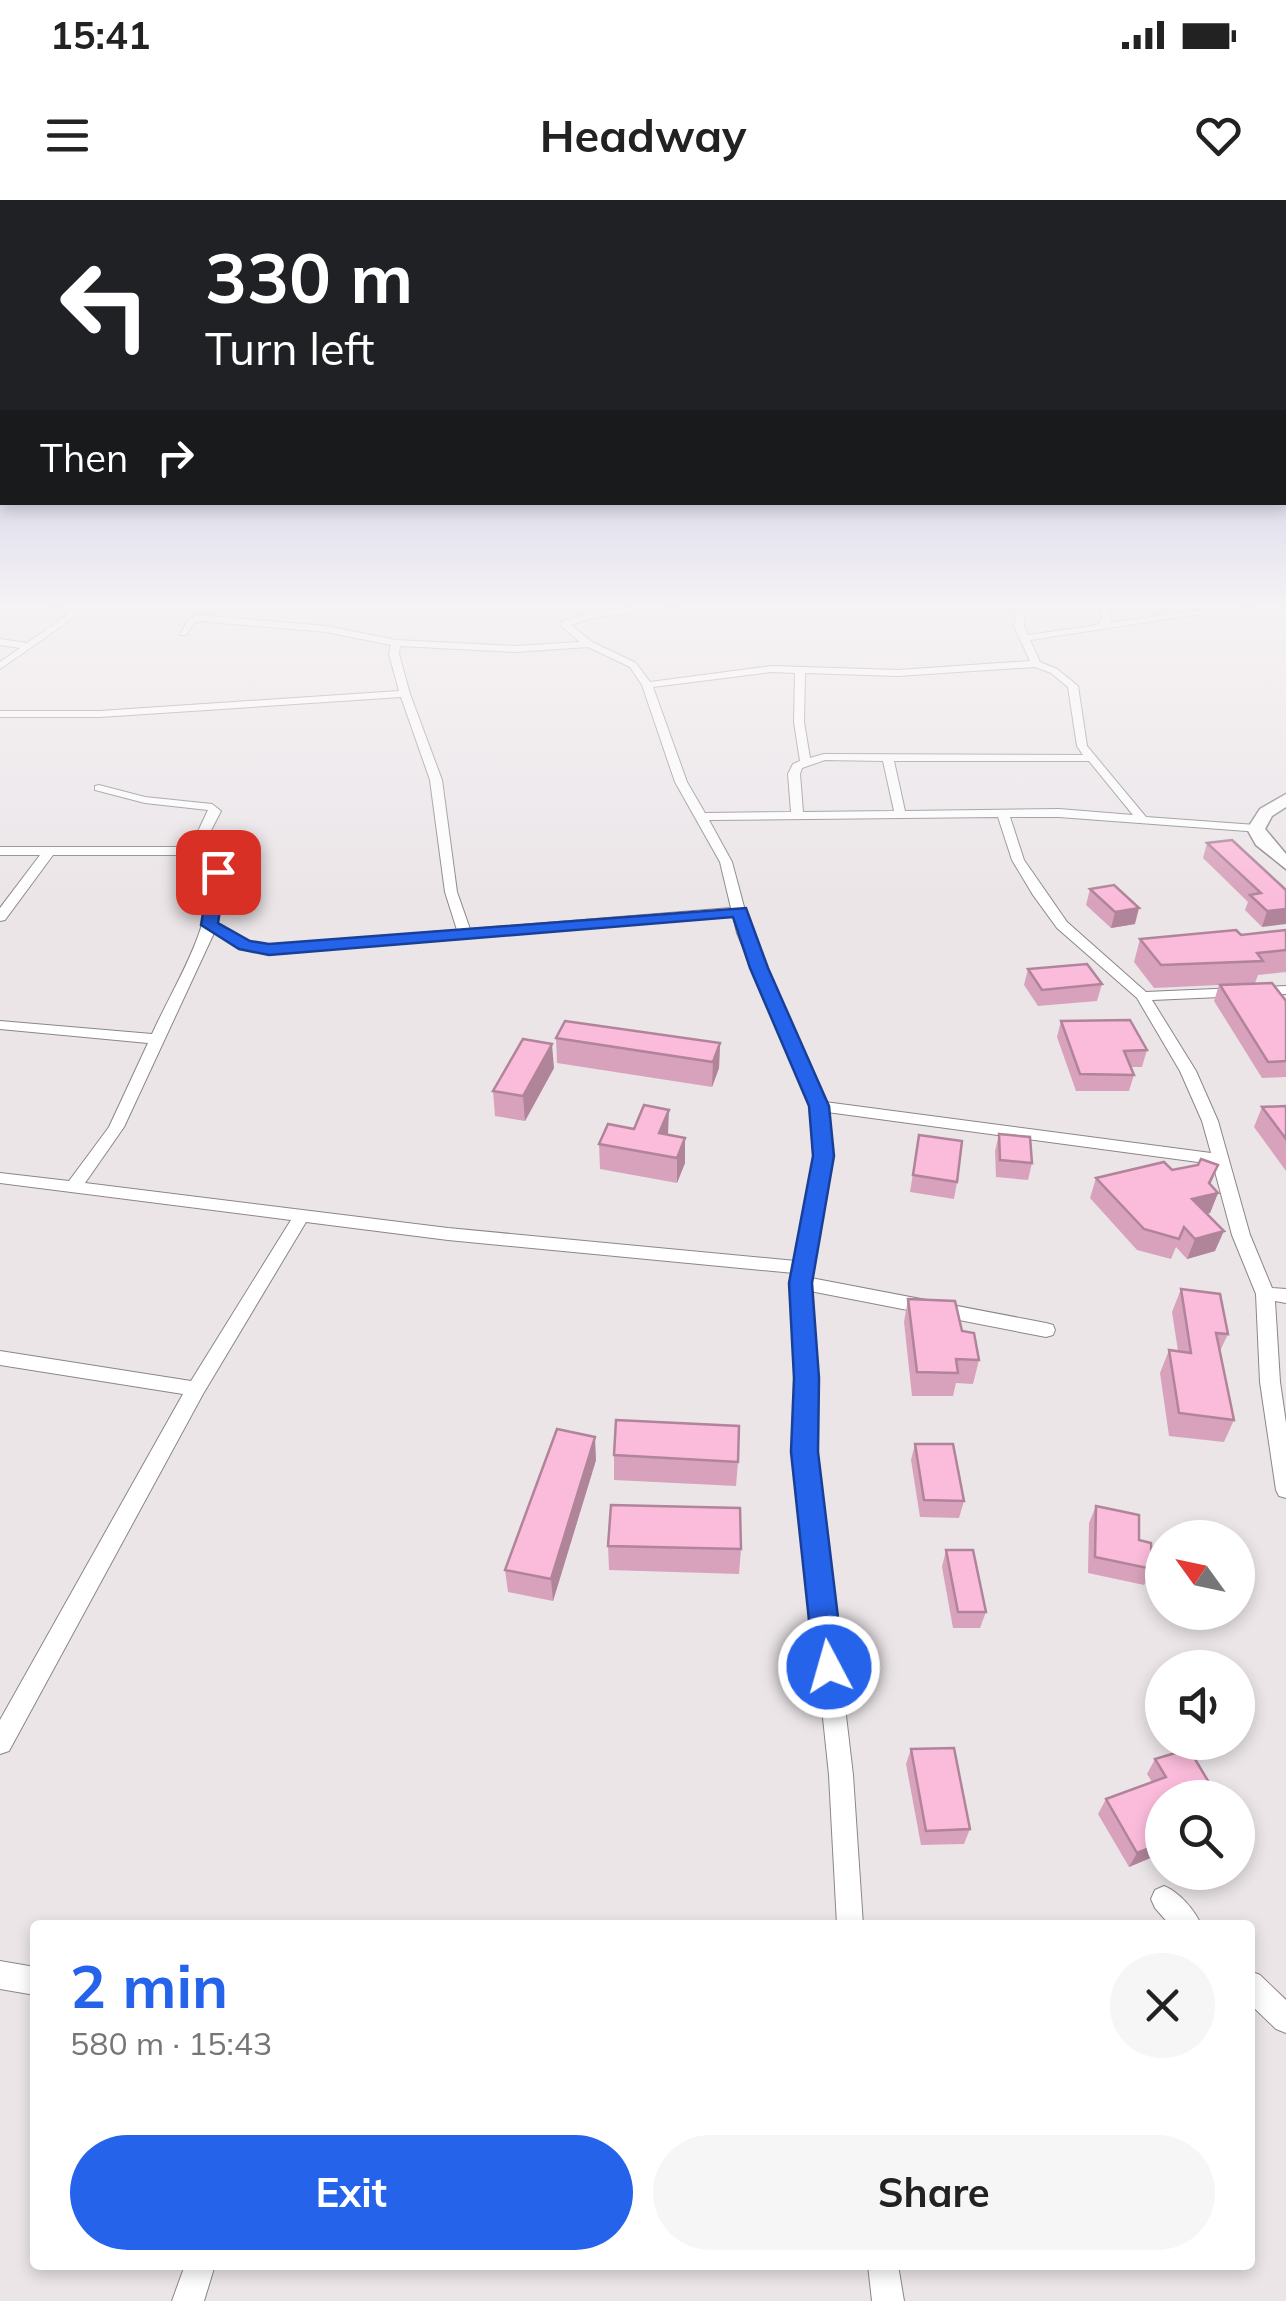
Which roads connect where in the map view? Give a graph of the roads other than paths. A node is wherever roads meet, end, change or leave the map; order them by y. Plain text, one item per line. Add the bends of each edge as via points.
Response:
1 (261, 703) edge
2 (409, 703) edge
3 (653, 703) edge
4 (799, 703) edge
5 (1076, 703) edge
6 (0, 714) edge
7 (888, 758) junction
8 (1090, 758) junction
9 (805, 760) junction
10 (99, 788) dead end
11 (1286, 800) edge
12 (797, 813) junction
13 (900, 813) junction
14 (1003, 813) junction
15 (703, 817) junction
16 (1141, 818) junction
17 (1256, 829) junction
18 (0, 851) edge
19 (203, 852) junction
20 (47, 854) junction
21 (1286, 864) edge
22 (740, 912) junction
23 (0, 916) edge
24 (209, 925) junction
25 (465, 934) junction
26 (1286, 990) edge
27 (1143, 996) junction
28 (0, 1025) edge
29 (157, 1038) junction
30 (819, 1106) junction
31 (1218, 1159) junction
32 (0, 1178) edge
33 (75, 1185) junction
34 (301, 1217) junction
35 (801, 1275) junction
36 (1264, 1294) junction
37 (1286, 1296) edge
38 (1046, 1330) dead end
39 (0, 1358) edge
40 (196, 1390) junction
41 (1286, 1490) edge
42 (0, 1743) edge
43 (1164, 1899) dead end
44 (850, 1920) edge
45 (1183, 1920) edge
46 (0, 1975) edge
47 (30, 1980) edge
48 (1255, 1990) edge
49 (1286, 2018) edge
50 (198, 2270) edge
51 (883, 2270) edge
52 (188, 2301) edge
53 (888, 2301) edge

1 - 6 street
2 - 25 street via 436,780 451,892
3 - 15 street via 681,782
4 - 9 street
5 - 8 street
7 - 8 street
7 - 9 street
7 - 13 street
8 - 16 street
9 - 12 street via 794,774
10 - 19 street via 212,807
11 - 17 street
12 - 13 street
12 - 15 street
13 - 14 street
14 - 16 street
14 - 27 street via 1038,895 1062,926
15 - 22 street via 726,862
16 - 17 street
17 - 21 street
18 - 20 street
19 - 20 street
19 - 24 street via 216,860 218,872
20 - 23 street
22 - 25 street
22 - 30 street
24 - 25 street via 269,950
24 - 29 street
26 - 27 street
27 - 31 street via 1188,1071 1210,1120
28 - 29 street
29 - 33 street via 124,1118
30 - 31 street
30 - 35 street via 823,1156
31 - 36 street
32 - 33 street
33 - 34 street
34 - 35 street
34 - 40 street
35 - 38 street
35 - 44 street via 804,1452 841,1775
36 - 37 street
36 - 41 street
39 - 40 street
40 - 42 street
43 - 45 street
46 - 47 street
48 - 49 street
50 - 52 street
51 - 53 street

